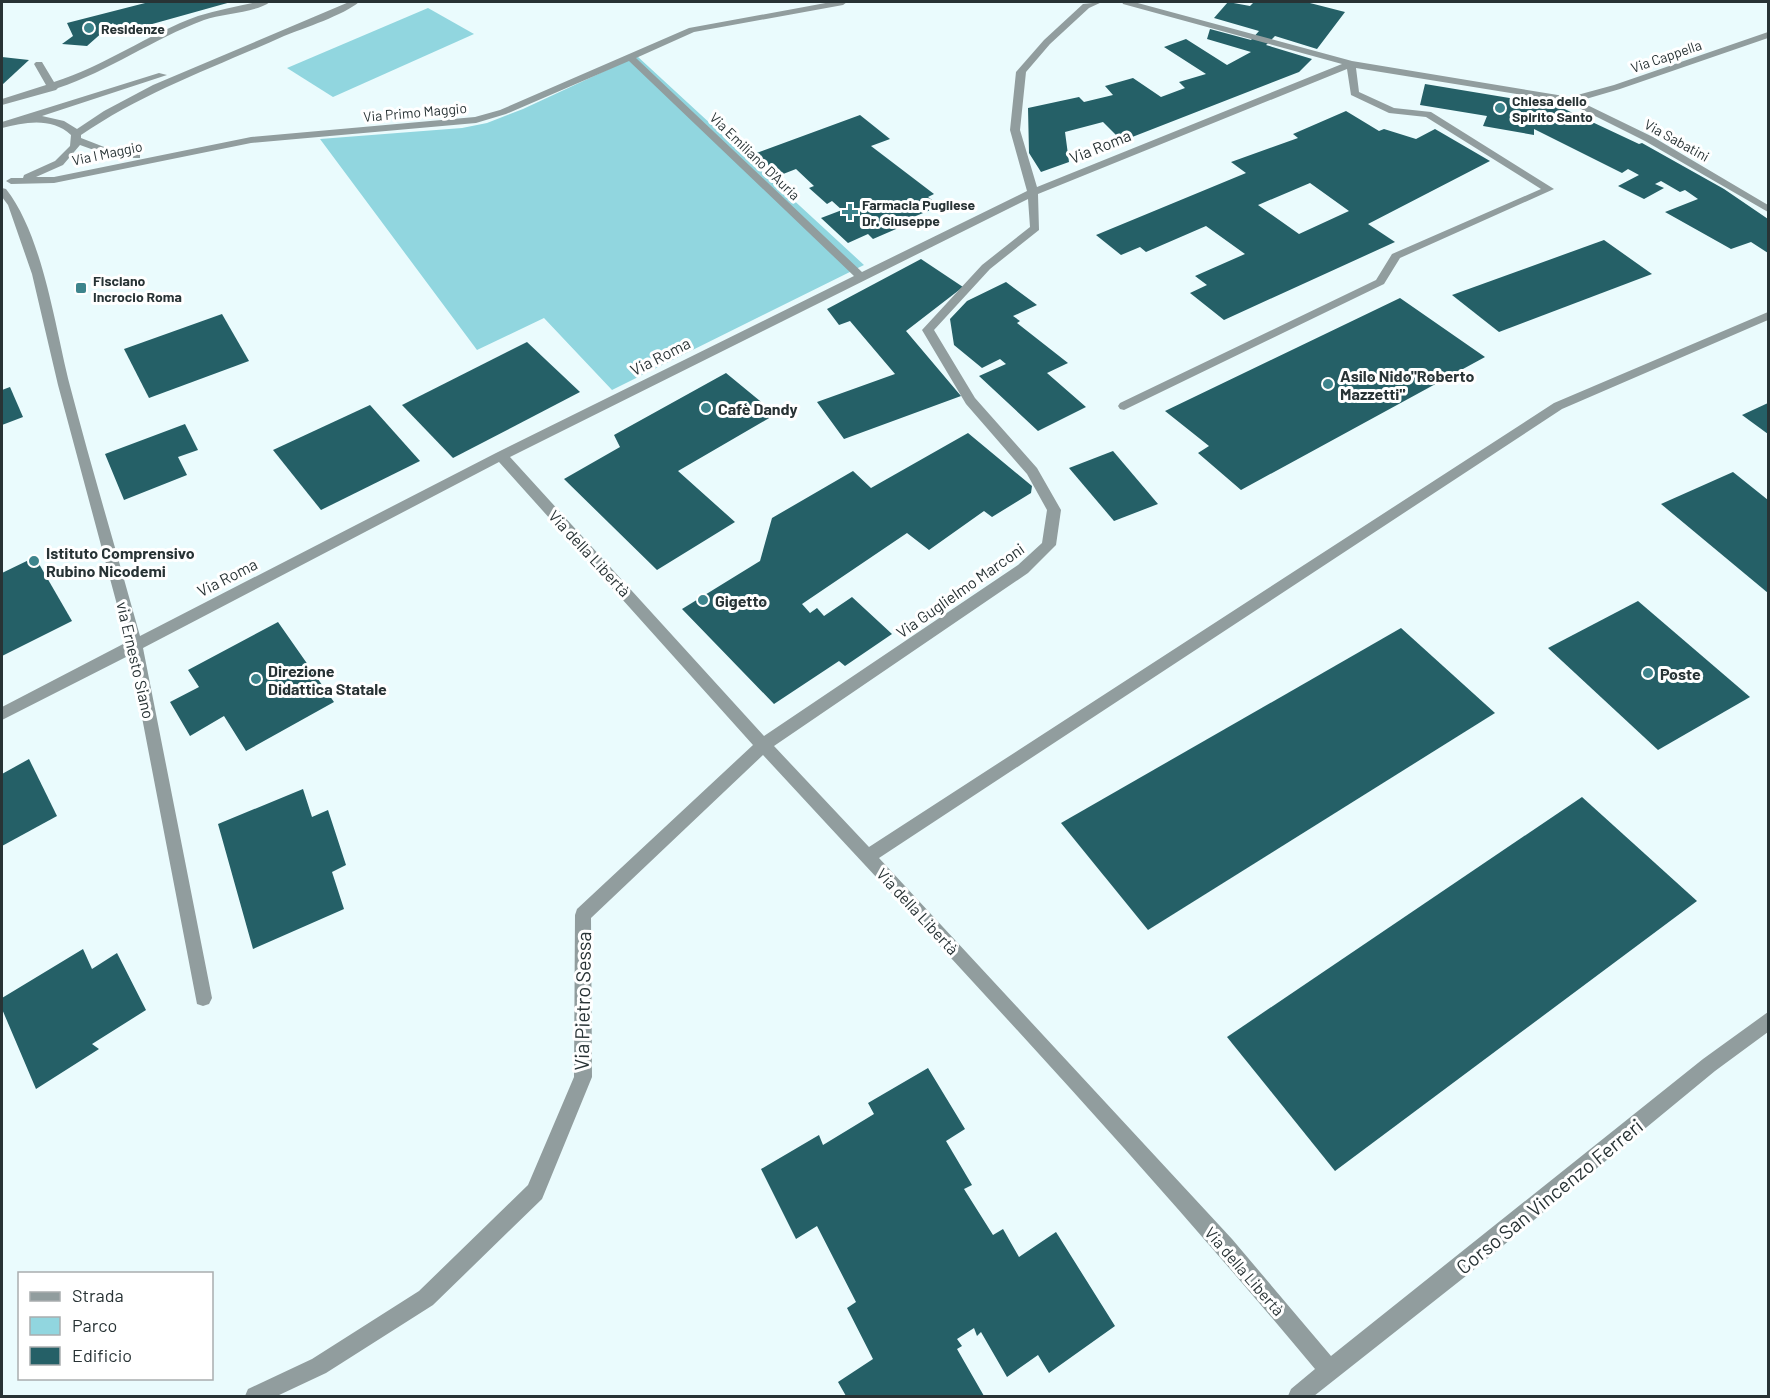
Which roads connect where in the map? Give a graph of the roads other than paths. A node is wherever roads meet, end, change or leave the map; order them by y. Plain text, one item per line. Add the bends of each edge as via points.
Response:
1 (266, 2) edge
2 (355, 2) edge
3 (843, 2) edge
4 (1098, 2) edge
5 (1126, 2) edge
6 (1768, 35) edge
7 (225, 57) junction
8 (630, 57) junction
9 (39, 64) dead end
10 (1351, 64) junction
11 (53, 88) junction
12 (1570, 100) junction
13 (2, 102) edge
14 (18, 121) junction
15 (2, 125) edge
16 (76, 137) junction
17 (160, 157) junction
18 (6, 182) edge
19 (2, 191) edge
20 (1033, 192) junction
21 (1768, 209) edge
22 (860, 276) junction
23 (1768, 316) edge
24 (1124, 406) dead end
25 (501, 456) junction
26 (135, 644) junction
27 (2, 714) edge
28 (763, 745) junction
29 (867, 857) junction
30 (203, 998) dead end
31 (1768, 1021) edge
32 (1330, 1371) junction
33 (255, 1396) edge
34 (1298, 1396) edge

1 - 11 street via 202,18
2 - 7 street
3 - 8 street, Via Primo Maggio via 692,30
4 - 20 street via 1086,6 1021,72 1015,130
5 - 10 street
6 - 12 street, Via Cappella
7 - 14 street
7 - 16 street via 107,112
8 - 17 street, Via Primo Maggio via 476,120 252,140
8 - 22 street, Via Emiliano D'Auria
9 - 11 street
10 - 12 street
10 - 20 street, Via Roma
10 - 24 street via 1354,93 1392,111 1428,114 1549,189 1395,256 1380,282
11 - 13 street
12 - 21 street, Via Sabatini via 1649,139
14 - 15 street
14 - 16 street, Via I Maggio via 47,119 69,126
16 - 17 street, Via I Maggio via 116,155
16 - 18 street via 75,147 59,163
17 - 18 street, Via I Maggio via 54,180
19 - 26 street, via Ernesto Siano via 13,205 38,274
20 - 22 street, Via Roma
20 - 28 street, Via Guglielmo Marconi via 1035,228 986,267 928,330 970,401 1032,471 1054,510 1048,545 1023,569
22 - 25 street, Via Roma
23 - 29 street via 1558,406
25 - 26 street, Via Roma
25 - 28 street, Via della Libertà
26 - 27 street, Via Roma
26 - 30 street, via Ernesto Siano
28 - 29 street, Via della Libertà
28 - 33 street, Via Pietro Sessa via 583,915 583,1077 535,1192 426,1298 319,1366
29 - 32 street, Via della Libertà via 1225,1246
31 - 32 street, Corso San Vincenzo Ferreri
32 - 34 street, Corso San Vincenzo Ferreri

